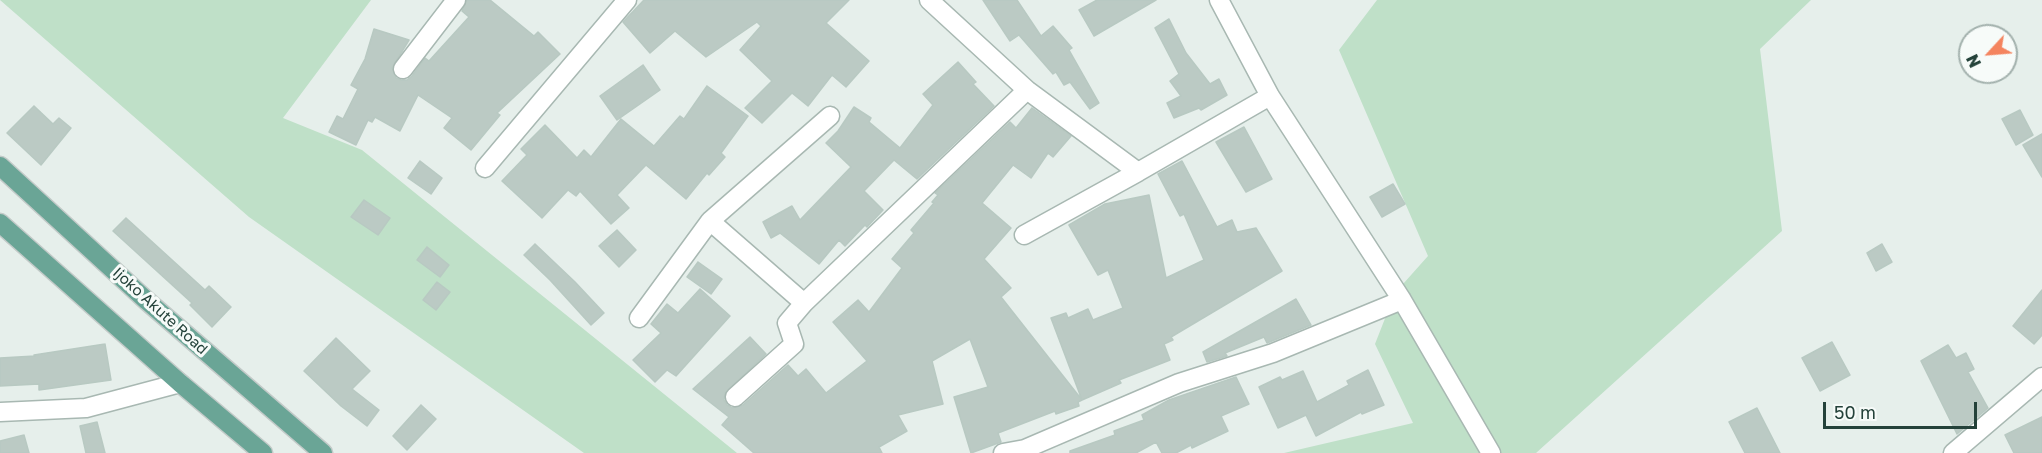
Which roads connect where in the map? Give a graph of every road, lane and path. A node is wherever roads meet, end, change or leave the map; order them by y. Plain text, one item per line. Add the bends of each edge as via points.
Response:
1 (456, 0) edge
2 (627, 0) edge
3 (929, 0) edge
4 (1219, 0) edge
5 (403, 69) dead end
6 (1027, 90) junction
7 (1270, 96) junction
8 (830, 116) dead end
9 (0, 166) edge
10 (484, 168) dead end
11 (1138, 172) junction
12 (710, 221) junction
13 (0, 223) edge
14 (1024, 235) dead end
15 (1402, 300) junction
16 (804, 303) junction
17 (639, 318) dead end
18 (2042, 377) edge
19 (180, 383) junction
20 (735, 397) dead end
21 (0, 412) edge
22 (1488, 448) edge
23 (263, 453) edge
24 (323, 453) edge
25 (1003, 453) edge
26 (1953, 453) edge

1 - 5 street
2 - 10 street
3 - 6 street
4 - 7 street
6 - 11 street
6 - 16 street
7 - 11 street
7 - 15 street
8 - 12 street
9 - 24 main road, Ijoko Akute Road via 147,301
11 - 14 street
12 - 16 street
12 - 17 street
13 - 19 main road
15 - 22 street
15 - 25 street via 1273,353 1179,383 1025,449
16 - 20 street via 787,323 794,344
18 - 26 street
19 - 21 street via 86,408
19 - 23 main road

